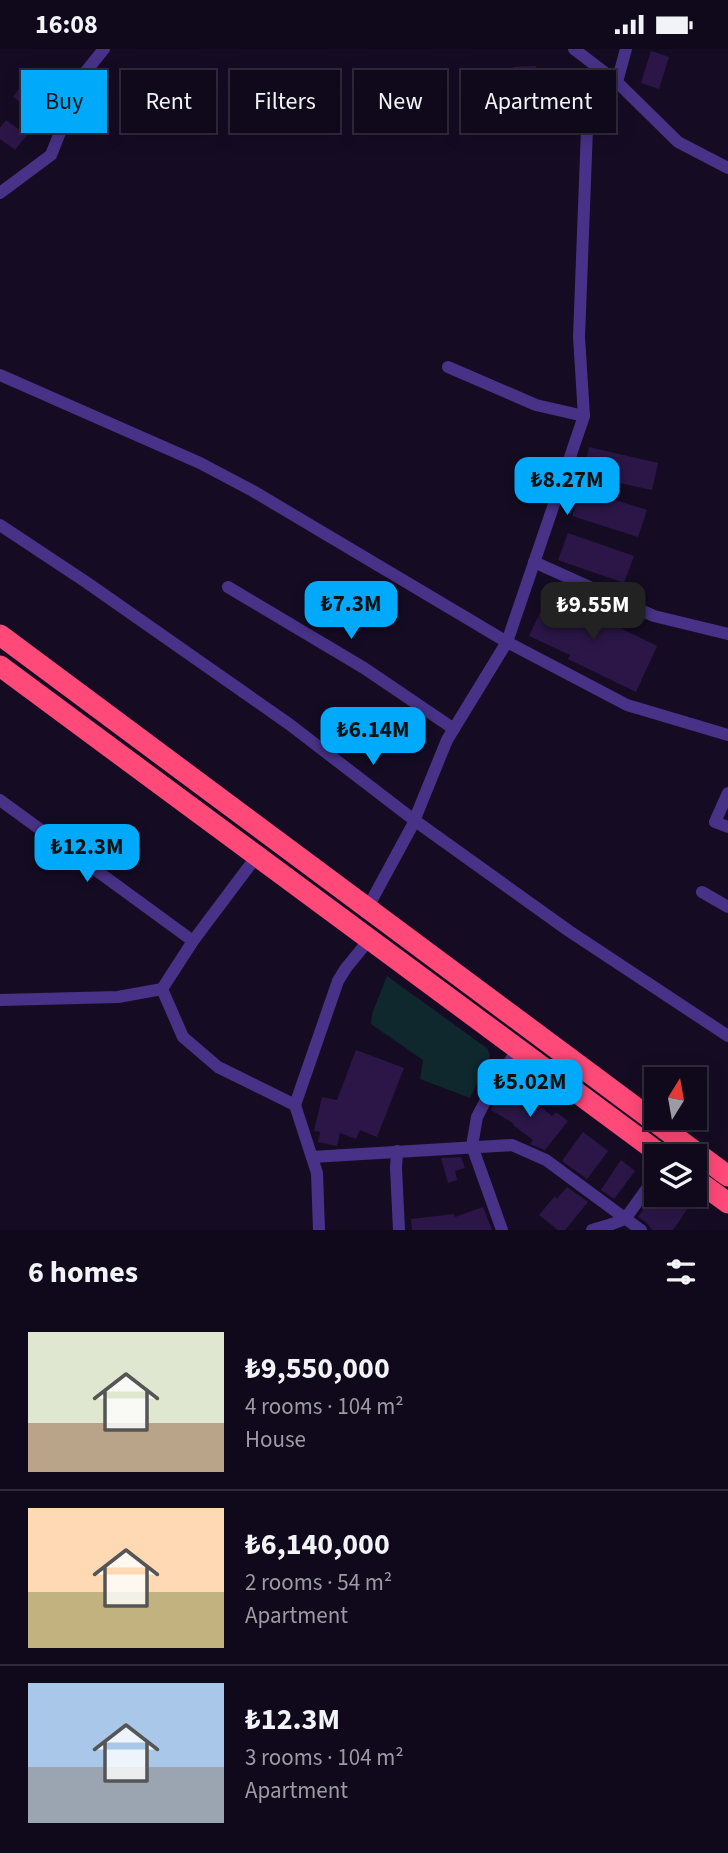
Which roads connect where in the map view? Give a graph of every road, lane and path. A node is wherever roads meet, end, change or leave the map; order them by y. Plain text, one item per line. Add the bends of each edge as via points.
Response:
1 (104, 49) edge
2 (574, 49) edge
3 (626, 49) edge
4 (617, 82) junction
5 (728, 168) edge
6 (0, 193) edge
7 (448, 367) dead end
8 (0, 375) edge
9 (584, 416) junction
10 (0, 525) edge
11 (534, 562) junction
12 (228, 587) dead end
13 (728, 633) edge
14 (0, 635) edge
15 (507, 642) junction
16 (0, 667) edge
17 (454, 729) junction
18 (728, 735) edge
19 (728, 793) edge
20 (0, 800) edge
21 (414, 820) junction
22 (728, 827) edge
23 (256, 857) junction
24 (702, 892) dead end
25 (369, 907) junction
26 (728, 907) edge
27 (369, 940) junction
28 (193, 941) junction
29 (162, 989) junction
30 (0, 1000) edge
31 (728, 1036) edge
32 (517, 1050) junction
33 (295, 1105) junction
34 (646, 1144) edge
35 (472, 1146) junction
36 (397, 1151) junction
37 (312, 1157) junction
38 (728, 1176) edge
39 (707, 1188) edge
40 (644, 1193) edge
41 (728, 1203) edge
42 (625, 1219) junction
43 (319, 1230) edge
44 (399, 1230) edge
45 (502, 1230) edge
46 (592, 1230) edge
47 (641, 1230) edge

1 - 6 street via 83,75 51,155
2 - 4 street
3 - 4 street
4 - 5 street via 678,142
4 - 9 street via 587,129 579,337
7 - 9 street via 536,405
8 - 15 street via 200,463
9 - 11 street
10 - 21 street via 289,724
11 - 13 street via 654,616
11 - 15 street
12 - 17 street via 364,668
14 - 25 highway
15 - 17 street
15 - 18 street via 627,705
16 - 23 highway
17 - 21 street
19 - 22 street via 715,822
20 - 28 street
21 - 25 street
21 - 31 street via 569,931
23 - 27 highway
23 - 28 street
24 - 26 street
25 - 38 highway
27 - 32 highway
27 - 33 street via 338,981
28 - 29 street
29 - 30 street via 118,997
29 - 33 street via 183,1037 218,1067
32 - 34 highway
32 - 35 street via 477,1117
33 - 37 street
35 - 36 street
35 - 42 street via 512,1145 540,1157
35 - 45 street
36 - 37 street
36 - 44 street
37 - 43 street
39 - 41 highway
40 - 42 street
42 - 46 street
42 - 47 street

